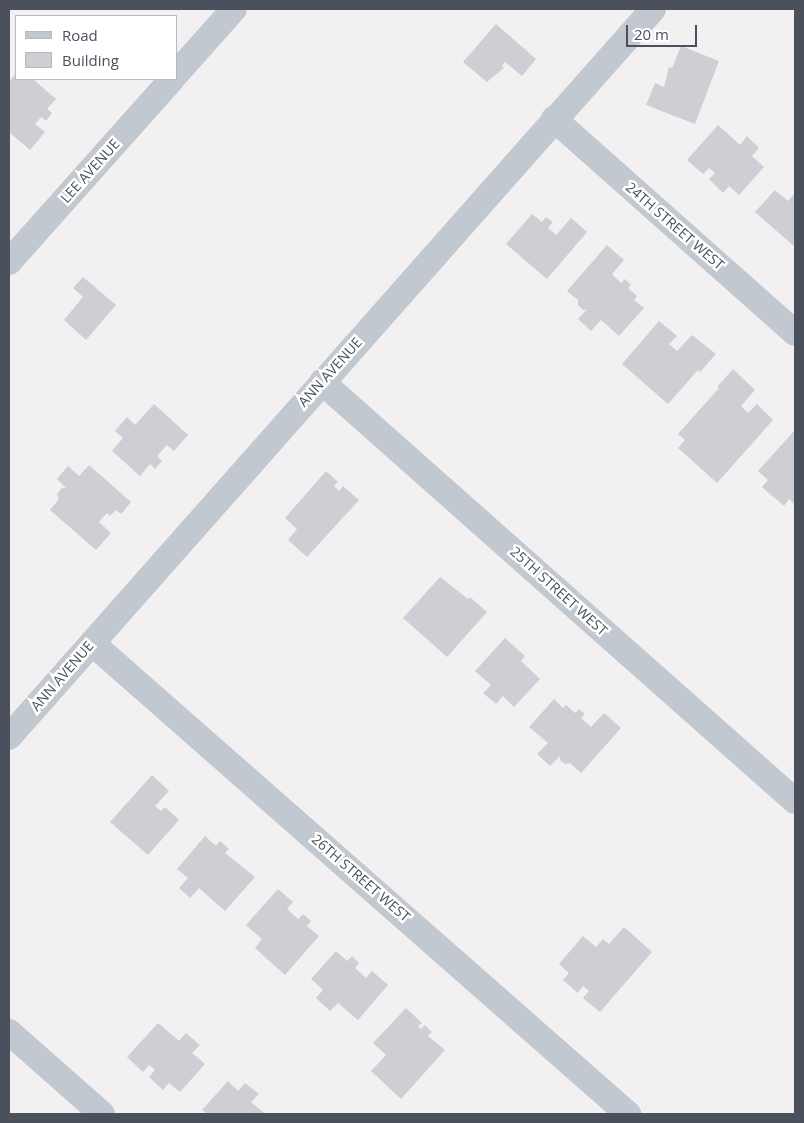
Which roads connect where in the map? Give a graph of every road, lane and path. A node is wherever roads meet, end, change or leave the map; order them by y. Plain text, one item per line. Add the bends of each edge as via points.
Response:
1 (234, 9) edge
2 (653, 9) edge
3 (178, 72) edge
4 (171, 80) edge
5 (554, 119) junction
6 (9, 262) edge
7 (795, 333) edge
8 (322, 382) junction
9 (92, 643) junction
10 (9, 737) edge
11 (795, 801) edge
12 (9, 1032) edge
13 (102, 1114) edge
14 (628, 1114) edge

1 - 3 street
2 - 5 street, ANN AVENUE
4 - 6 street, LEE AVENUE
5 - 7 street, 24TH STREET WEST
5 - 8 street, ANN AVENUE
8 - 9 street, ANN AVENUE
8 - 11 street, 25TH STREET WEST
9 - 10 street, ANN AVENUE
9 - 14 street, 26TH STREET WEST
12 - 13 street

